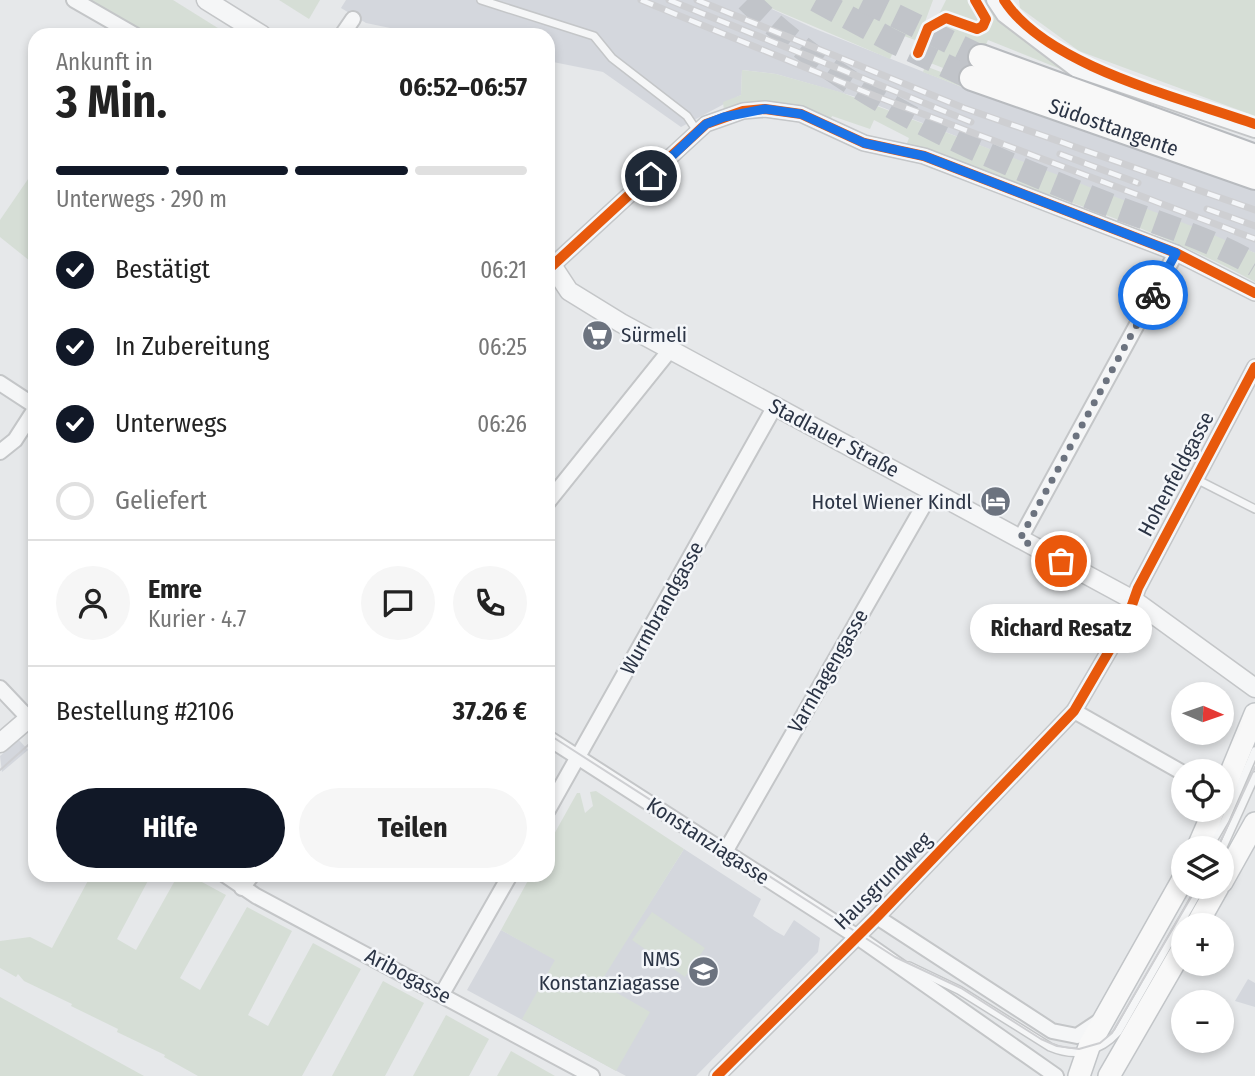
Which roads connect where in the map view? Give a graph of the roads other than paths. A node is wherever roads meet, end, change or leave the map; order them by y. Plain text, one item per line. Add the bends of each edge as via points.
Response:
1 (74, 0) edge
2 (206, 0) edge
3 (481, 0) edge
4 (994, 0) edge
5 (353, 19) dead end
6 (123, 28) edge
7 (251, 28) edge
8 (347, 28) edge
9 (1255, 131) edge
10 (698, 132) junction
11 (1255, 157) edge
12 (1255, 177) edge
13 (1176, 253) junction
14 (555, 260) edge
15 (555, 273) edge
16 (1255, 293) edge
17 (670, 350) junction
18 (1255, 367) edge
19 (0, 383) edge
20 (28, 402) edge
21 (775, 406) junction
22 (28, 419) edge
23 (0, 453) edge
24 (1196, 479) junction
25 (932, 491) junction
26 (555, 493) edge
27 (1255, 509) edge
28 (1020, 539) junction
29 (1135, 601) junction
30 (0, 688) edge
31 (1255, 688) edge
32 (1074, 711) junction
33 (28, 714) edge
34 (1255, 714) edge
35 (28, 723) edge
36 (0, 743) edge
37 (555, 743) edge
38 (1255, 751) edge
39 (578, 758) junction
40 (1234, 765) edge
41 (1171, 766) edge
42 (1255, 776) edge
43 (555, 798) edge
44 (1255, 824) edge
45 (1216, 836) edge
46 (1228, 836) edge
47 (724, 852) junction
48 (1234, 861) edge
49 (234, 882) edge
50 (247, 882) edge
51 (506, 882) edge
52 (242, 888) junction
53 (1172, 899) edge
54 (1194, 899) edge
55 (877, 917) junction
56 (862, 940) junction
57 (1171, 969) edge
58 (442, 994) junction
59 (1131, 1010) junction
60 (1105, 1017) junction
61 (1124, 1050) junction
62 (1087, 1052) junction
63 (592, 1076) edge
64 (717, 1076) edge
65 (1056, 1076) edge
66 (1079, 1076) edge
67 (1109, 1076) edge

1 - 6 street
2 - 7 street
3 - 10 lane via 594,36 612,58 687,116
4 - 9 street via 1004,15 1075,69
5 - 8 street
10 - 13 street via 706,124 743,111 801,114 864,143 924,156
10 - 14 street
11 - 12 highway, Südosttangente via 976,68
13 - 16 street
13 - 28 street
15 - 17 street, Stadlauer Straße via 569,291
17 - 21 street, Stadlauer Straße
17 - 26 street
18 - 24 street, Hohenfeldgasse
19 - 20 street
21 - 25 street, Stadlauer Straße
21 - 39 street, Wurmbrandgasse
22 - 23 street
24 - 27 lane
24 - 29 street, Hohenfeldgasse
25 - 28 street, Stadlauer Straße
25 - 47 street, Varnhagengasse
28 - 29 street, Stadlauer Straße
29 - 31 street, Stadlauer Straße
29 - 32 street, Hohenfeldgasse
30 - 33 street
32 - 41 street
32 - 55 street, Hausgrundweg
34 - 40 main road
35 - 36 street
37 - 39 street, Konstanziagasse
38 - 45 lane
39 - 43 street, Wurmbrandgasse
39 - 47 street, Konstanziagasse
42 - 46 lane
44 - 48 main road
47 - 56 street, Konstanziagasse
49 - 52 street, Aribogasse
50 - 52 street
51 - 58 street
52 - 58 street, Aribogasse
53 - 60 main road
54 - 59 lane
55 - 56 street, Hausgrundweg
55 - 60 street via 1052,1031 1077,1036
56 - 62 lane, Konstanziagasse via 959,990 1051,1048
56 - 64 street, Hausgrundweg
56 - 65 street, Konstanziagasse
57 - 61 main road
58 - 63 street, Aribogasse
59 - 61 lane
59 - 62 lane via 1112,1039
60 - 62 main road
61 - 67 main road
62 - 66 main road

